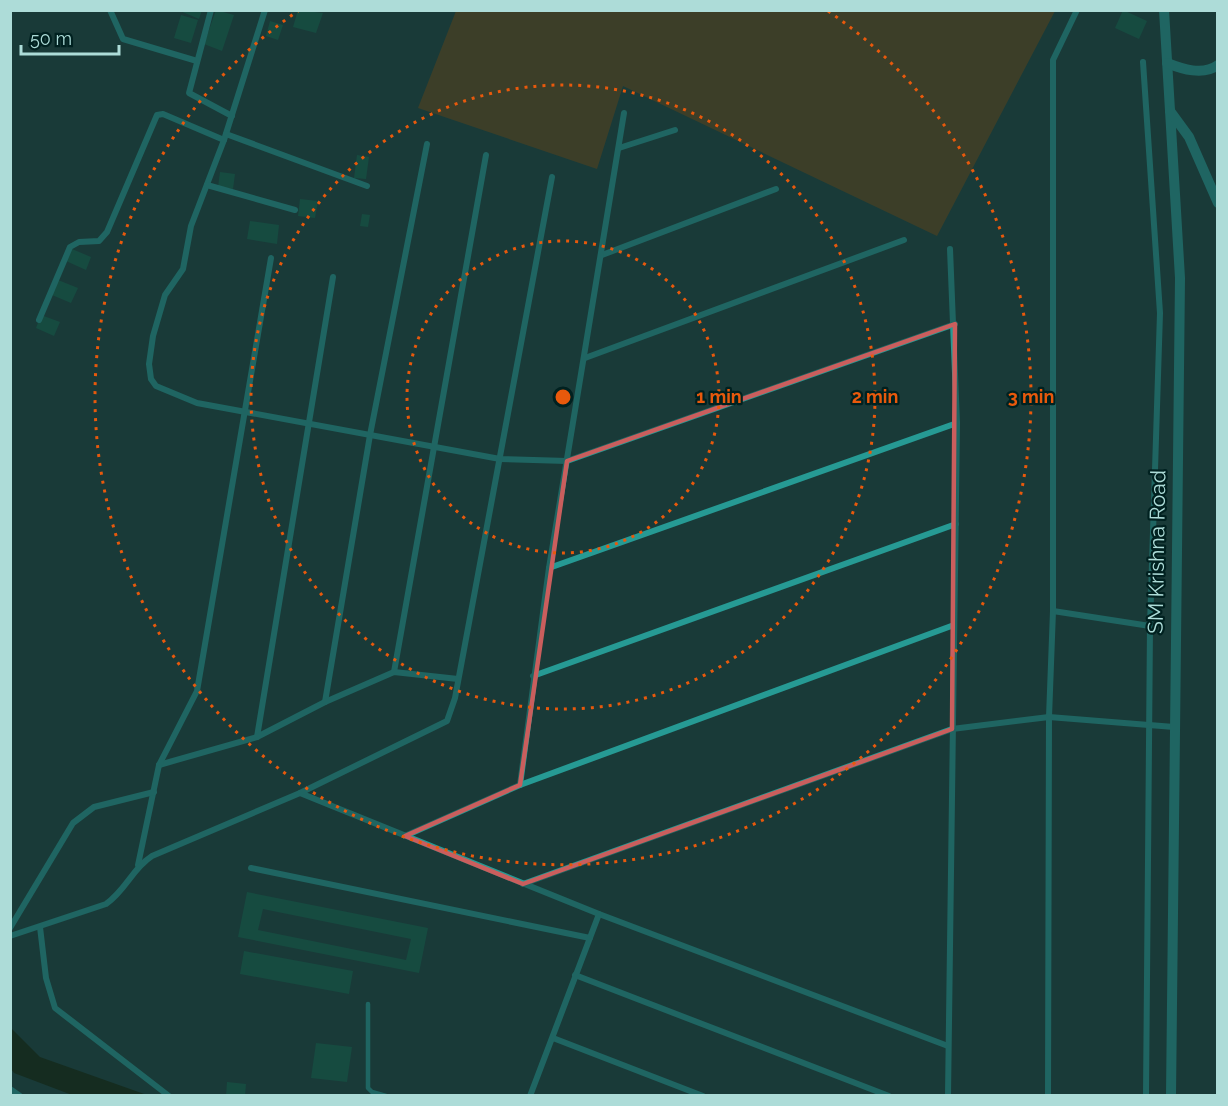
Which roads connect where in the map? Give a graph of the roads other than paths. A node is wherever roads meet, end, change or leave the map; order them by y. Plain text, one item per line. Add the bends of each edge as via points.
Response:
1 (110, 10) edge
2 (212, 10) edge
3 (264, 10) edge
4 (1077, 10) edge
5 (1164, 10) edge
6 (197, 61) junction
7 (1143, 62) dead end
8 (1167, 63) junction
9 (1218, 65) edge
10 (1170, 110) junction
11 (624, 113) dead end
12 (232, 116) junction
13 (675, 130) dead end
14 (225, 137) junction
15 (427, 144) dead end
16 (619, 148) junction
17 (486, 155) dead end
18 (552, 177) dead end
19 (207, 185) junction
20 (367, 186) dead end
21 (776, 189) dead end
22 (1218, 203) edge
23 (295, 210) dead end
24 (904, 240) dead end
25 (950, 249) dead end
26 (602, 255) junction
27 (271, 258) dead end
28 (333, 277) dead end
29 (39, 320) dead end
30 (955, 324) junction
31 (585, 358) junction
32 (243, 411) junction
33 (308, 423) junction
34 (957, 423) junction
35 (370, 435) junction
36 (436, 447) junction
37 (500, 459) junction
38 (567, 461) junction
39 (956, 524) junction
40 (549, 568) junction
41 (1053, 611) junction
42 (954, 625) junction
43 (1150, 626) junction
44 (394, 672) junction
45 (533, 676) junction
46 (458, 679) junction
47 (325, 702) junction
48 (1049, 717) junction
49 (1150, 725) junction
50 (1174, 727) junction
51 (952, 729) junction
52 (257, 737) junction
53 (159, 765) junction
54 (520, 785) junction
55 (154, 792) junction
56 (300, 793) junction
57 (405, 836) junction
58 (138, 865) junction
59 (251, 868) dead end
60 (523, 884) junction
61 (598, 914) junction
62 (40, 927) junction
63 (10, 928) edge
64 (10, 936) edge
65 (590, 938) junction
66 (575, 975) junction
67 (368, 1004) dead end
68 (553, 1038) junction
69 (948, 1046) junction
70 (10, 1089) edge
71 (20, 1095) edge
72 (170, 1095) edge
73 (386, 1095) edge
74 (530, 1095) edge
75 (703, 1095) edge
76 (889, 1095) edge
77 (948, 1095) edge
78 (1048, 1095) edge
79 (1146, 1095) edge
80 (1171, 1095) edge

1 - 6 street via 123,39
2 - 6 street
3 - 12 street
4 - 41 street via 1053,60
5 - 8 street, SM Krishna Road
6 - 12 street via 189,93
7 - 43 street via 1160,313
8 - 9 street via 1187,71
8 - 10 street, SM Krishna Road
10 - 22 street via 1189,137
10 - 50 street, SM Krishna Road via 1180,278
11 - 16 street
12 - 14 street
13 - 16 street
14 - 19 street
14 - 20 street
14 - 29 street via 157,115 107,232 99,241 79,242 70,247
15 - 35 street
16 - 26 street
17 - 36 street
18 - 37 street
19 - 23 street
19 - 32 street via 191,226 183,269 165,295 158,316 149,364 151,380 172,395
21 - 26 street
24 - 31 street
25 - 30 street
26 - 31 street
27 - 32 street
28 - 33 street
30 - 34 street
30 - 38 street
31 - 38 street
32 - 33 street
32 - 53 street via 197,691
33 - 35 street
33 - 52 street
34 - 39 street
34 - 40 street
35 - 36 street
35 - 47 street
36 - 37 street
36 - 44 street
37 - 38 street
37 - 46 street
38 - 40 street
39 - 42 street
39 - 45 street
40 - 45 street
41 - 43 street
41 - 48 street
42 - 51 street
42 - 54 street
43 - 49 street
44 - 46 street
44 - 47 street
45 - 54 street
46 - 56 street via 447,720
47 - 52 street
48 - 49 street
48 - 51 street
48 - 78 street
49 - 50 street
49 - 79 street
50 - 80 street, SM Krishna Road
51 - 60 street
51 - 69 street
52 - 53 street
53 - 55 street
54 - 57 street
55 - 58 street
55 - 63 street via 94,807 74,823
56 - 57 street
56 - 58 street
57 - 60 street
58 - 62 street via 119,895
59 - 65 street
60 - 61 street
61 - 65 street
61 - 69 street
62 - 64 street
62 - 72 street via 46,978 55,1008
65 - 66 street
66 - 68 street
66 - 76 street
67 - 73 lane via 368,1088
68 - 74 street
68 - 75 street
69 - 77 street
70 - 71 street

